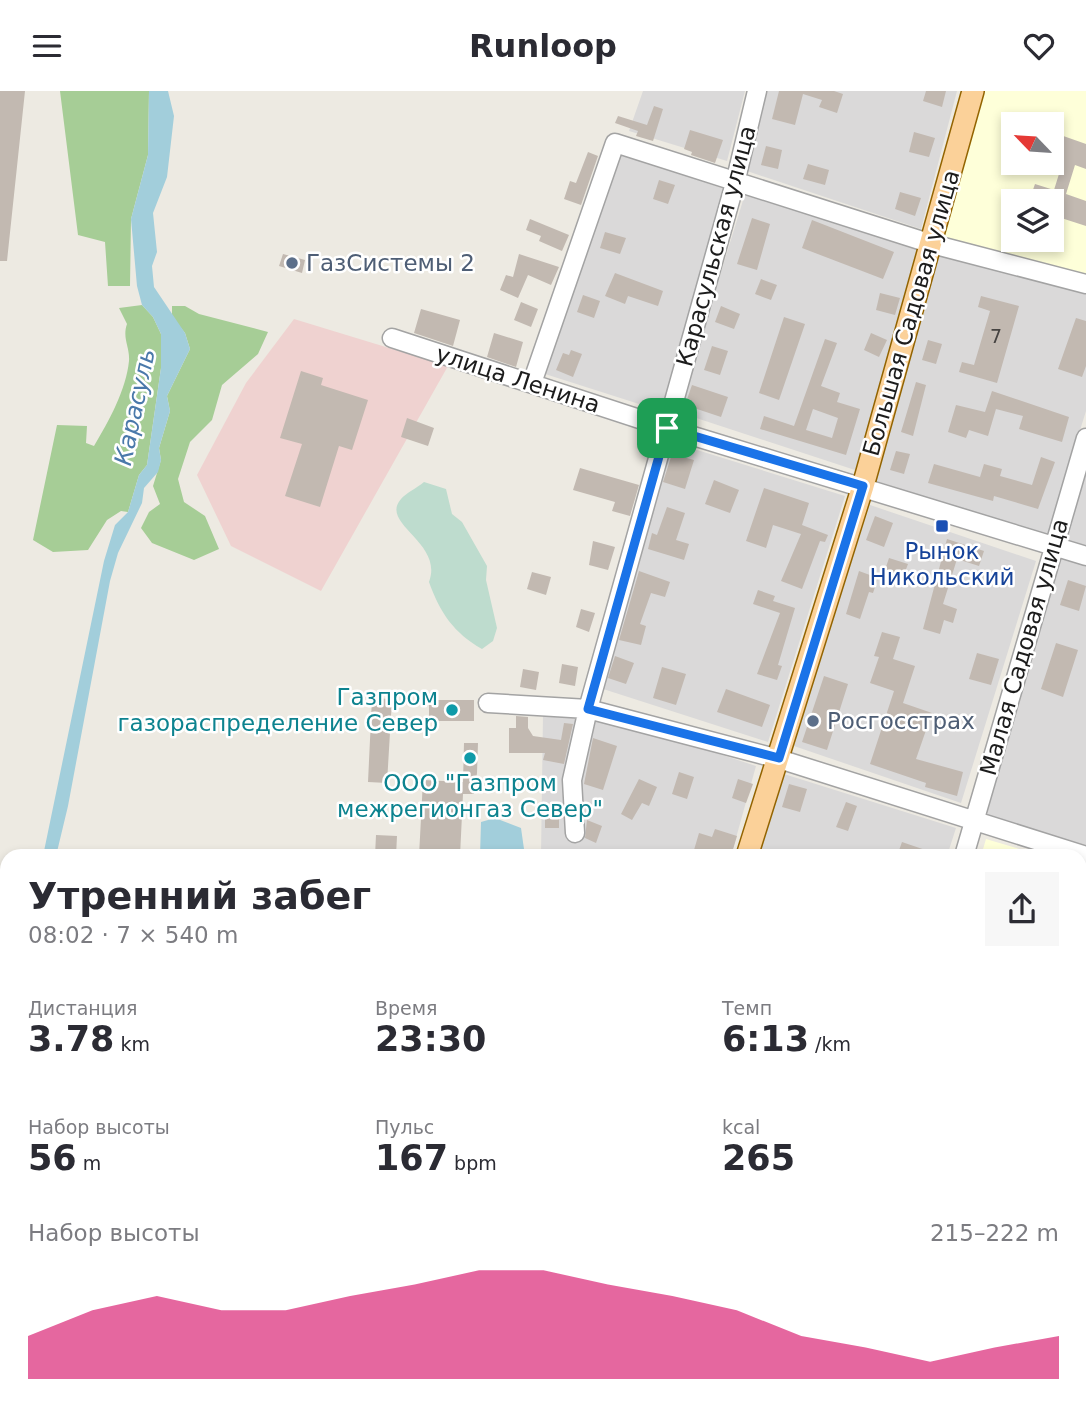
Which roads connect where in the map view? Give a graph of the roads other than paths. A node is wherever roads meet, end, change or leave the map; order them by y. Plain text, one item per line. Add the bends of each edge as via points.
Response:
1 (757, 91) edge
2 (973, 91) edge
3 (736, 183) junction
4 (932, 244) junction
5 (1086, 284) edge
6 (391, 338) dead end
7 (532, 383) junction
8 (667, 428) junction
9 (1086, 438) edge
10 (863, 486) junction
11 (1052, 545) junction
12 (1086, 556) edge
13 (488, 703) dead end
14 (588, 709) junction
15 (779, 758) junction
16 (975, 818) junction
17 (575, 833) dead end
18 (749, 849) edge
19 (966, 849) edge
20 (1066, 849) edge

1 - 3 street, Карасульская улица
2 - 4 main road, Большая Садовая улица
3 - 4 street
3 - 7 street via 615,143
3 - 8 street, Карасульская улица
4 - 5 street
4 - 10 main road, Большая Садовая улица
6 - 7 street, улица Ленина
7 - 8 street, улица Ленина
8 - 10 street, улица Ленина
8 - 14 street, Карасульская улица
9 - 11 street, Малая Садовая улица
10 - 11 street, улица Ленина
10 - 15 main road, Большая Садовая улица
11 - 12 street, улица Ленина
11 - 16 street, Малая Садовая улица
13 - 14 street
14 - 15 street
14 - 17 street, Карасульская улица via 572,780
15 - 16 street
15 - 18 main road, Большая Садовая улица
16 - 19 street, Малая Садовая улица
16 - 20 street

